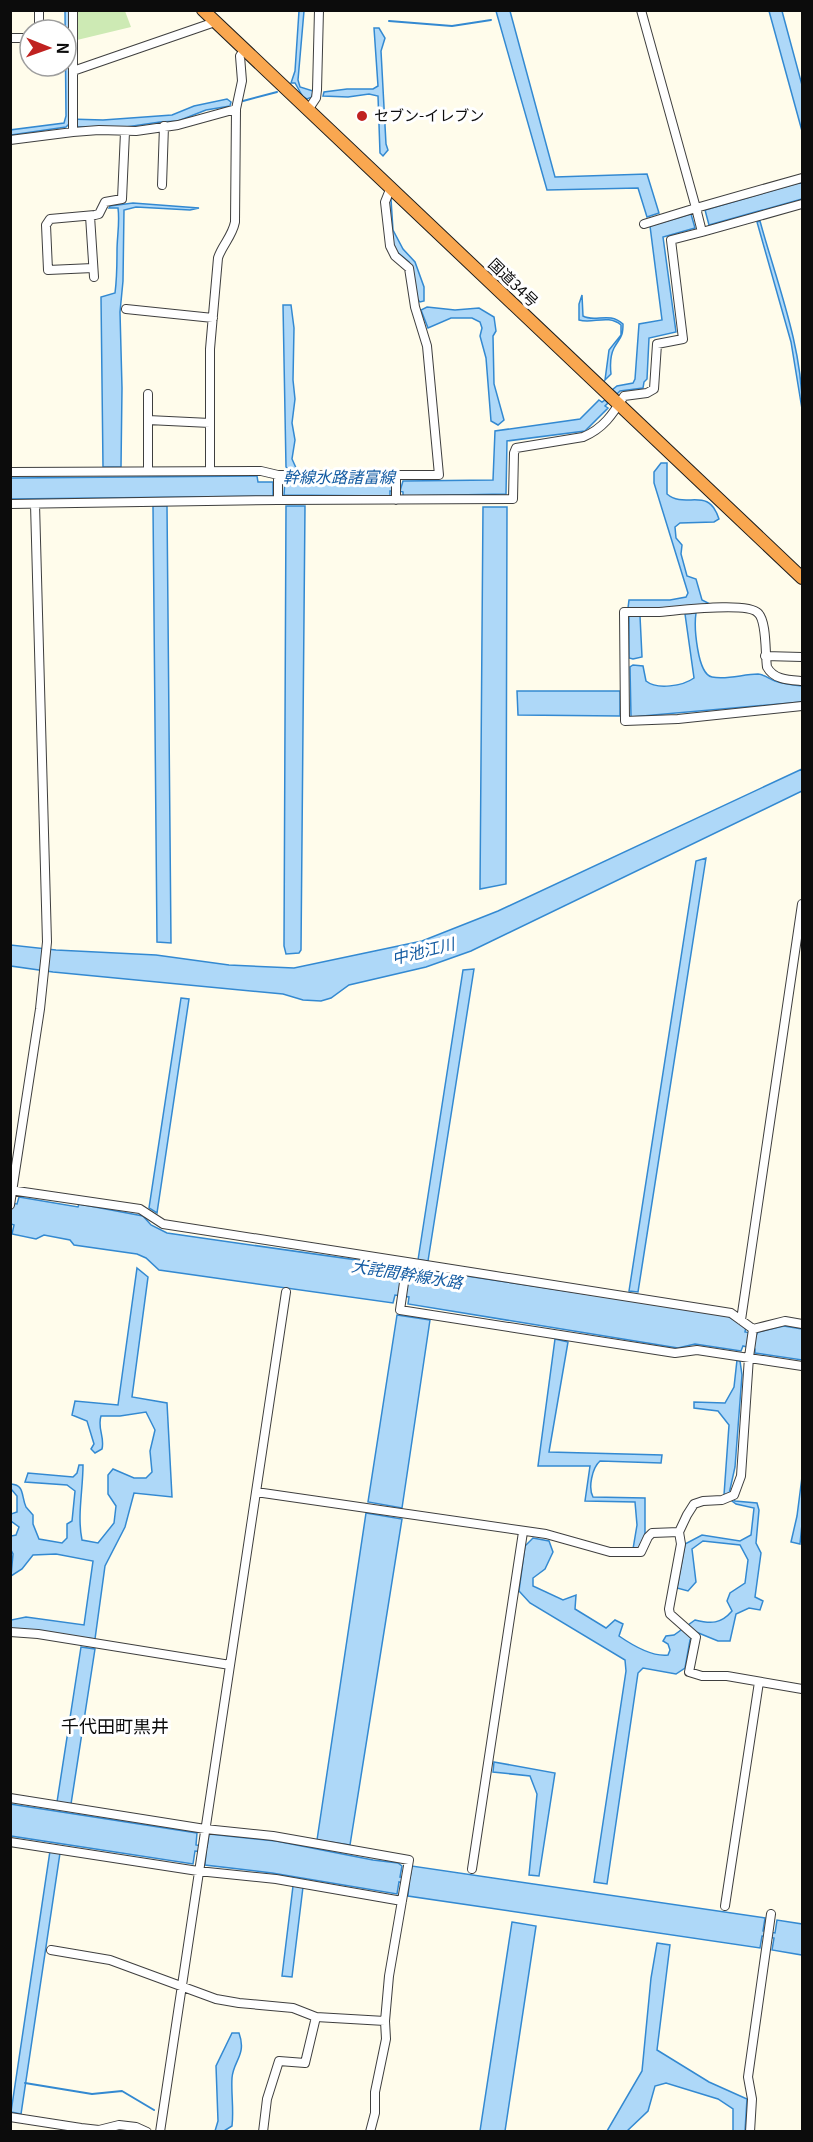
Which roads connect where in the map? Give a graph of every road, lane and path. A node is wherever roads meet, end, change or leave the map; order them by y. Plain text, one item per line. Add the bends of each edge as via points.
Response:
1 (203, 10) edge
2 (319, 10) edge
3 (641, 10) edge
4 (215, 22) junction
5 (244, 50) junction
6 (78, 70) edge
7 (74, 78) edge
8 (236, 109) junction
9 (308, 110) junction
10 (164, 126) junction
11 (73, 132) junction
12 (125, 132) junction
13 (10, 140) edge
14 (802, 178) edge
15 (162, 185) dead end
16 (391, 187) junction
17 (802, 204) edge
18 (697, 211) junction
19 (90, 216) junction
20 (644, 224) dead end
21 (701, 229) junction
22 (126, 309) dead end
23 (213, 318) junction
24 (148, 394) dead end
25 (619, 404) junction
26 (148, 420) junction
27 (210, 423) junction
28 (148, 471) junction
29 (210, 471) junction
30 (10, 472) edge
31 (278, 480) junction
32 (396, 480) junction
33 (278, 497) junction
34 (396, 497) junction
35 (10, 504) edge
36 (35, 504) junction
37 (802, 578) edge
38 (765, 656) junction
39 (802, 657) edge
40 (802, 681) edge
41 (802, 706) edge
42 (802, 904) edge
43 (12, 1191) edge
44 (11, 1204) edge
45 (407, 1262) junction
46 (286, 1292) dead end
47 (741, 1320) junction
48 (802, 1324) edge
49 (753, 1329) junction
50 (749, 1354) junction
51 (802, 1366) edge
52 (256, 1492) junction
53 (523, 1532) junction
54 (679, 1532) junction
55 (10, 1632) edge
56 (230, 1665) junction
57 (759, 1682) junction
58 (802, 1689) edge
59 (10, 1798) edge
60 (205, 1828) junction
61 (10, 1842) edge
62 (472, 1869) dead end
63 (198, 1871) junction
64 (402, 1901) junction
65 (725, 1906) dead end
66 (771, 1914) dead end
67 (51, 1950) dead end
68 (180, 1985) junction
69 (315, 2017) junction
70 (385, 2021) junction
71 (10, 2116) edge
72 (147, 2132) edge
73 (160, 2132) edge
74 (263, 2132) edge
75 (370, 2132) edge
76 (750, 2132) edge

1 - 4 highway, 国道34号
2 - 9 street via 317,90
3 - 18 street
4 - 5 highway, 国道34号
4 - 6 street
5 - 8 street via 240,56 242,81
5 - 9 highway, 国道34号
7 - 11 street
8 - 10 street
8 - 23 street via 235,222 218,258
9 - 16 highway, 国道34号
10 - 12 street
10 - 15 street
11 - 12 street
11 - 13 street
12 - 19 street via 122,199 105,202 99,214
14 - 18 street
16 - 25 highway, 国道34号
16 - 32 street via 385,202 390,246 409,268 427,346 439,475
17 - 21 street
18 - 20 street
18 - 21 street
19 - 19 street via 93,273 48,270 46,225 50,219
21 - 25 street via 671,240 683,339 657,344 654,389 624,396
22 - 23 street
23 - 27 street
24 - 26 street
25 - 34 street via 616,412 592,433 516,448 513,499
25 - 37 highway, 国道34号
26 - 27 street
26 - 28 street
27 - 29 street
28 - 29 street
28 - 30 street
29 - 31 street via 261,471
31 - 32 street via 294,475
31 - 33 street
32 - 34 street
33 - 34 street
33 - 36 street
35 - 36 street
36 - 43 street via 47,942
38 - 39 street
38 - 40 street via 770,674
38 - 41 street via 763,624 754,610 738,607 624,612 625,721
42 - 47 street
43 - 44 street
43 - 45 street via 140,1209 163,1224
45 - 47 street via 731,1313
45 - 50 street via 400,1310 675,1353 697,1350
46 - 52 street
47 - 49 street
48 - 49 street via 785,1321
49 - 50 street
50 - 51 street
50 - 54 street via 741,1476 734,1495 694,1504
52 - 53 street
52 - 56 street
53 - 54 street via 546,1534 610,1552 641,1552 652,1533
53 - 62 street
54 - 57 street via 681,1544 669,1609 696,1637 689,1672
55 - 56 street
56 - 60 street
57 - 58 street
57 - 65 street
59 - 60 street
60 - 63 street
60 - 64 street via 409,1860
61 - 63 street
63 - 64 street via 276,1879
63 - 68 street
64 - 70 street
66 - 76 street via 748,2077 752,2099
67 - 68 street via 110,1960
68 - 69 street via 216,1999 293,2008
68 - 73 street
69 - 70 street
69 - 74 street via 305,2063 279,2061 267,2099
70 - 75 street via 386,2039
71 - 72 street via 99,2130 119,2125

